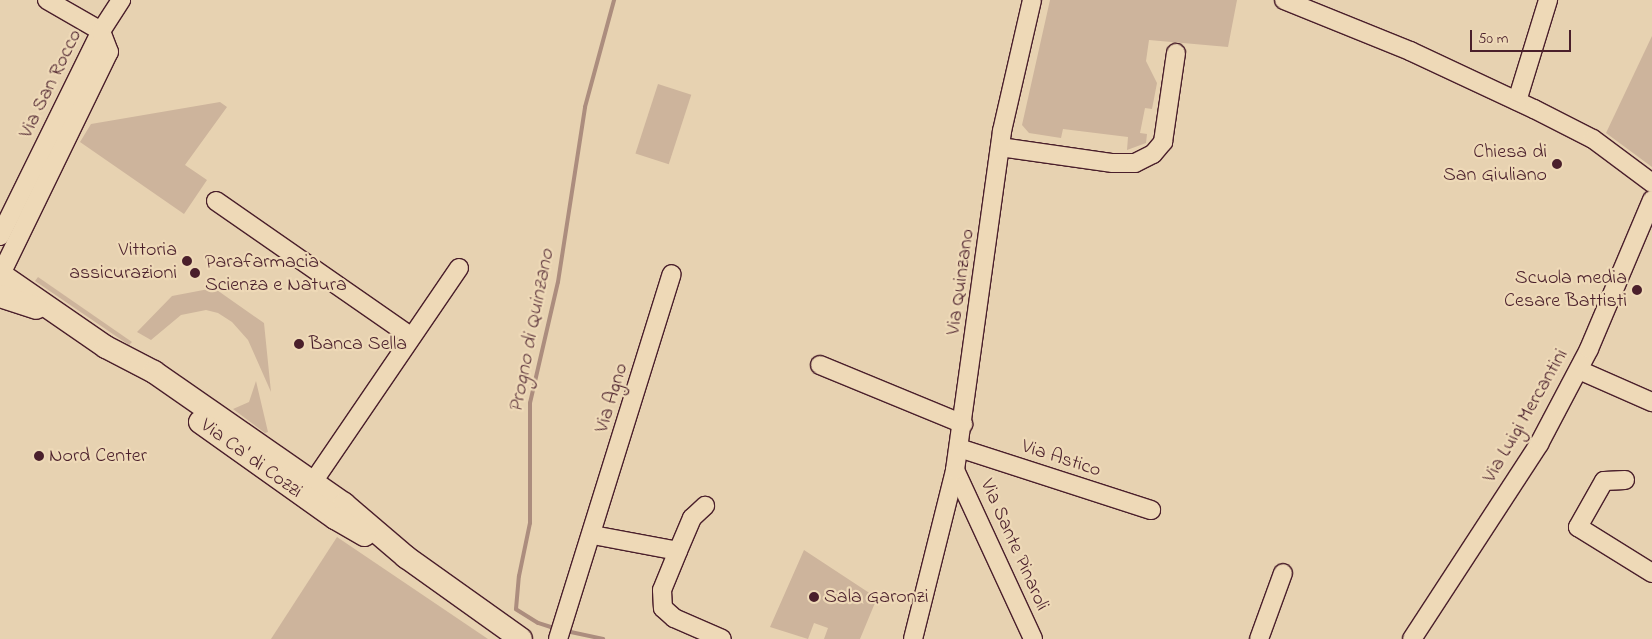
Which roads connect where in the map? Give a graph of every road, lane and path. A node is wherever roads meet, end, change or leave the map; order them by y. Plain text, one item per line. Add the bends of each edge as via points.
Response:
1 (47, 0) edge
2 (121, 0) edge
3 (1284, 0) edge
4 (1548, 0) edge
5 (1031, 1) edge
6 (101, 32) junction
7 (1176, 52) dead end
8 (1516, 101) junction
9 (1000, 147) junction
10 (1652, 183) edge
11 (1652, 200) edge
12 (216, 201) dead end
13 (0, 236) edge
14 (459, 268) dead end
15 (672, 274) dead end
16 (0, 281) edge
17 (410, 336) junction
18 (106, 348) junction
19 (820, 365) dead end
20 (1579, 370) junction
21 (1652, 402) edge
22 (963, 424) junction
23 (959, 448) junction
24 (955, 470) junction
25 (1625, 480) dead end
26 (313, 482) junction
27 (705, 506) dead end
28 (1151, 510) dead end
29 (593, 535) junction
30 (678, 551) junction
31 (406, 557) junction
32 (1283, 573) dead end
33 (1652, 573) edge
34 (1414, 638) edge
35 (521, 639) edge
36 (558, 639) edge
37 (722, 639) edge
38 (913, 639) edge
39 (1033, 639) edge
40 (1259, 639) edge

1 - 6 street, Via San Rocco
2 - 6 street, Via San Rocco
3 - 8 street via 1410,51
4 - 8 street
5 - 9 street, Via Quinzano via 1009,92
6 - 13 street, Via San Rocco
6 - 16 street via 109,52
7 - 9 street via 1163,142 1135,163 1113,163
8 - 10 street via 1593,139
9 - 22 street, Via Quinzano
11 - 20 street, Via Luigi Mercantini
12 - 17 street
14 - 17 street, Via Ca' di Cozzi
15 - 29 street, Via Agno
16 - 18 main road, Via Ca' di Cozzi
17 - 26 street, Via Ca' di Cozzi via 346,438
18 - 26 main road, Via Ca' di Cozzi via 154,372
18 - 31 main road, Via Ca' di Cozzi via 145,384 335,518
19 - 22 street
20 - 21 street
20 - 34 street, Via Luigi Mercantini via 1539,444
22 - 23 street, Via Quinzano
23 - 24 street, Via Quinzano
23 - 28 street, Via Astico
24 - 38 street, Via Quinzano
24 - 39 street, Via Sante Pinaroli
25 - 33 street via 1604,481 1578,527
26 - 31 main road, Via Ca' di Cozzi
27 - 30 street via 692,518
29 - 30 street
29 - 36 street, Via Agno
30 - 37 street via 660,600 663,608 674,618
31 - 35 main road, Via Ca' di Cozzi
32 - 40 street

